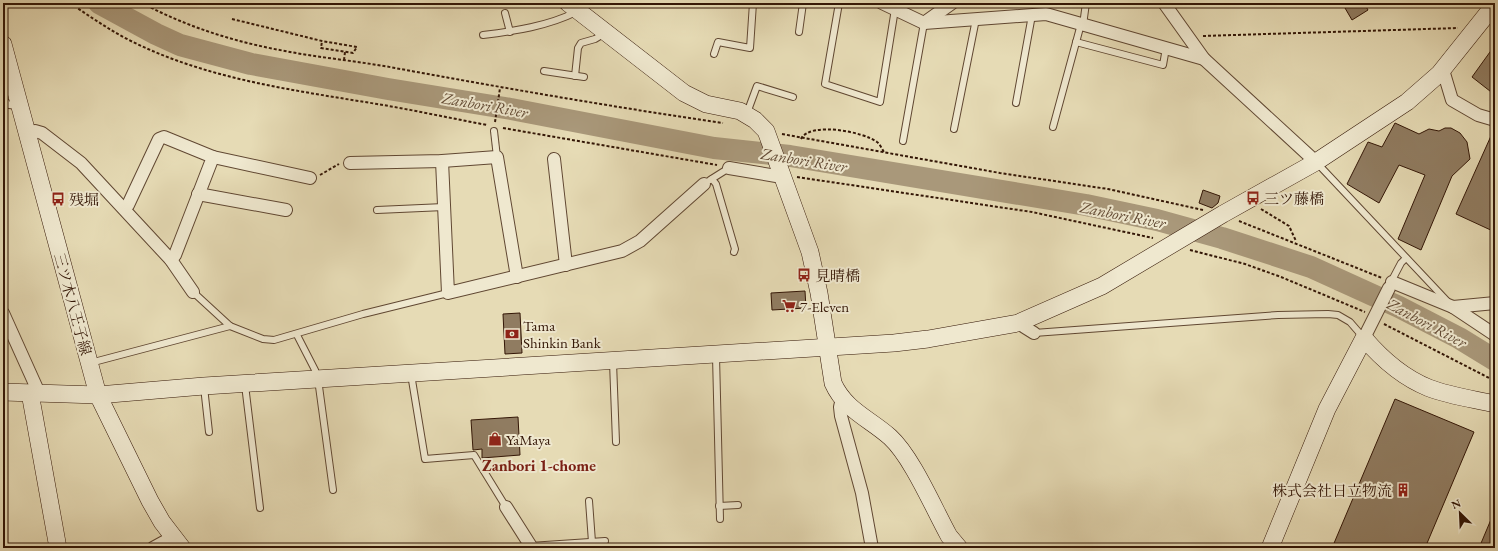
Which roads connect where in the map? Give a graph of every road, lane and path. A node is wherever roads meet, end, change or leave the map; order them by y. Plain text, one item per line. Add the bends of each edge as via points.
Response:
1 (70, 3) edge
2 (142, 3) edge
3 (753, 3) edge
4 (803, 3) edge
5 (840, 3) edge
6 (882, 3) edge
7 (952, 3) edge
8 (1038, 3) edge
9 (1086, 3) edge
10 (1164, 3) edge
11 (1495, 4) edge
12 (573, 7) edge
13 (895, 9) junction
14 (505, 13) dead end
15 (1046, 14) junction
16 (1032, 15) junction
17 (232, 19) dead end
18 (976, 19) junction
19 (924, 23) junction
20 (1082, 24) junction
21 (510, 32) junction
22 (605, 32) junction
23 (798, 32) dead end
24 (483, 35) dead end
25 (1188, 37) junction
26 (1468, 38) junction
27 (322, 41) junction
28 (1076, 42) junction
29 (3, 44) edge
30 (1166, 48) junction
31 (345, 52) junction
32 (714, 54) dead end
33 (1204, 59) junction
34 (344, 60) junction
35 (1442, 70) junction
36 (544, 71) dead end
37 (575, 76) junction
38 (584, 77) dead end
39 (500, 88) junction
40 (793, 98) dead end
41 (3, 99) edge
42 (1016, 103) dead end
43 (20, 106) junction
44 (746, 114) junction
45 (1495, 120) edge
46 (495, 122) dead end
47 (488, 125) dead end
48 (730, 125) dead end
49 (1053, 127) dead end
50 (495, 129) joint
51 (954, 129) dead end
52 (27, 133) junction
53 (776, 135) junction
54 (801, 139) junction
55 (903, 141) dead end
56 (884, 153) junction
57 (213, 156) junction
58 (497, 157) junction
59 (554, 159) dead end
60 (442, 161) junction
61 (1316, 162) junction
62 (350, 163) joint
63 (729, 168) junction
64 (786, 176) junction
65 (310, 178) joint
66 (708, 181) junction
67 (198, 194) junction
68 (1248, 200) junction
69 (444, 207) junction
70 (124, 208) junction
71 (286, 210) dead end
72 (377, 210) dead end
73 (1204, 210) dead end
74 (1242, 222) dead end
75 (1155, 239) dead end
76 (1297, 242) junction
77 (1194, 251) dead end
78 (734, 252) dead end
79 (1406, 258) junction
80 (170, 260) junction
81 (566, 265) junction
82 (517, 277) junction
83 (1390, 285) junction
84 (193, 292) joint
85 (448, 293) junction
86 (1495, 303) edge
87 (1453, 307) junction
88 (3, 313) edge
89 (1375, 317) junction
90 (1018, 323) junction
91 (230, 326) junction
92 (1034, 332) joint
93 (297, 335) junction
94 (1495, 335) edge
95 (1364, 338) junction
96 (827, 348) junction
97 (716, 354) junction
98 (613, 361) junction
99 (89, 363) junction
100 (411, 374) junction
101 (318, 379) junction
102 (1495, 381) edge
103 (244, 383) junction
104 (204, 386) junction
105 (3, 392) edge
106 (34, 393) junction
107 (98, 395) junction
108 (842, 398) junction
109 (1495, 404) edge
110 (209, 432) dead end
111 (616, 442) dead end
112 (333, 490) dead end
113 (589, 501) dead end
114 (738, 505) dead end
115 (720, 506) junction
116 (506, 507) joint
117 (260, 508) dead end
118 (720, 518) dead end
119 (605, 541) dead end
120 (178, 542) edge
121 (592, 542) junction
122 (531, 547) edge
123 (58, 548) edge
124 (153, 548) edge
125 (872, 548) edge
126 (959, 548) edge
127 (1270, 548) edge

1 - 47 path via 129,40 170,58 230,77
2 - 34 path via 175,19 219,35 287,52
3 - 32 lane via 750,48 718,42
4 - 23 lane
5 - 13 lane via 825,84 880,102
6 - 13 street
7 - 19 street
8 - 15 street
9 - 20 lane
10 - 25 street
11 - 26 street
12 - 21 lane via 563,19
12 - 22 street
13 - 19 street
14 - 21 lane
15 - 16 street
15 - 20 street
16 - 18 street
16 - 42 lane
17 - 27 path
18 - 19 street
18 - 51 lane
19 - 55 lane
20 - 28 lane
20 - 30 street
21 - 24 lane
22 - 37 lane via 595,39 581,43 578,48
22 - 44 street via 684,93 706,104
25 - 26 path via 1461,28
25 - 33 street
26 - 35 street
27 - 31 path via 321,48
27 - 31 path via 357,47 353,53
28 - 30 lane via 1163,64
28 - 49 lane
29 - 43 street, 三ツ木八王子線
30 - 33 street
31 - 34 path
33 - 61 street
34 - 39 path
35 - 45 street via 1452,100 1478,115
35 - 61 street via 1408,102
36 - 37 lane
37 - 38 lane
39 - 46 path
39 - 48 path
40 - 44 lane via 757,86
41 - 43 lane via 9,105
43 - 52 street, 三ツ木八王子線
44 - 53 street
50 - 58 lane
50 - 63 path
52 - 70 street via 42,133 60,146 81,163
52 - 99 street, 三ツ木八王子線
53 - 54 path
53 - 64 street
54 - 56 path
54 - 56 path via 808,132 826,129 863,134 879,143
56 - 73 path via 1108,189
57 - 65 street
57 - 67 street
57 - 70 street via 164,137 159,139 128,205
58 - 60 street
58 - 82 street
59 - 81 street
60 - 62 street
60 - 69 street
61 - 68 street
61 - 79 lane
62 - 65 path via 339,164 317,177
63 - 64 street
63 - 66 lane
64 - 75 path via 1032,212
64 - 96 street via 810,252
66 - 78 lane via 716,184
66 - 81 street via 630,247
67 - 71 street
67 - 80 street via 175,255
68 - 76 path via 1289,226
68 - 90 street via 1102,286
69 - 72 lane
69 - 85 street
70 - 80 street
74 - 76 path
76 - 83 path
77 - 89 path via 1245,264 1281,277
79 - 83 lane via 1400,263
79 - 87 lane
80 - 84 street
81 - 82 street
82 - 85 street
83 - 87 street
83 - 89 street
84 - 91 lane
85 - 93 lane via 363,314
86 - 87 street
87 - 94 street
88 - 106 street
89 - 95 street
89 - 102 path
90 - 92 street
90 - 96 street via 928,339
91 - 93 lane via 264,339 274,340
91 - 99 lane
92 - 95 lane via 1278,315 1328,314 1338,315 1350,322
93 - 101 lane
95 - 109 street via 1397,369 1429,388
95 - 127 street via 1327,409
96 - 97 street
96 - 108 street via 833,383
97 - 98 street
97 - 115 lane
98 - 100 street
98 - 111 lane
99 - 107 street, 三ツ木八王子線
100 - 101 street
100 - 116 lane via 425,459 474,455
101 - 103 street
101 - 112 lane
103 - 104 street
103 - 117 lane
104 - 107 street
104 - 110 lane
105 - 106 street
106 - 107 street
106 - 123 street
107 - 120 street, 三ツ木八王子線 via 140,482 162,522
108 - 125 street via 841,416 862,493
108 - 126 street via 862,418 890,437 905,455 949,536
113 - 121 lane
114 - 115 lane
115 - 118 lane
116 - 122 street
119 - 121 lane
120 - 124 street
121 - 122 lane

